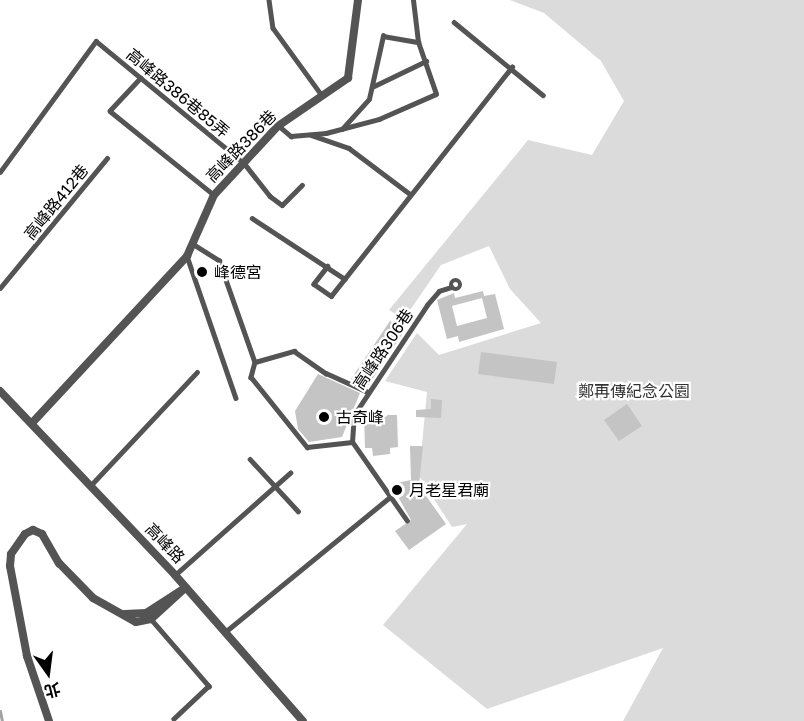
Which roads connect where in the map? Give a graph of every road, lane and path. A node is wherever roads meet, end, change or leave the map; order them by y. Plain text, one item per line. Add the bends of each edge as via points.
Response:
1 (269, 0) edge
2 (358, 0) edge
3 (413, 0) edge
4 (454, 22) dead end
5 (418, 42) junction
6 (426, 61) junction
7 (512, 67) junction
8 (141, 78) junction
9 (372, 87) junction
10 (321, 94) junction
11 (543, 95) dead end
12 (279, 126) junction
13 (342, 129) junction
14 (308, 135) junction
15 (107, 158) dead end
16 (244, 163) junction
17 (0, 172) edge
18 (302, 185) dead end
19 (410, 194) junction
20 (214, 195) junction
21 (252, 218) dead end
22 (193, 244) junction
23 (188, 256) junction
24 (328, 266) junction
25 (345, 279) junction
26 (451, 287) dead end
27 (0, 288) edge
28 (255, 362) junction
29 (197, 372) dead end
30 (0, 391) edge
31 (368, 392) junction
32 (236, 398) dead end
33 (32, 423) junction
34 (352, 442) junction
35 (250, 459) dead end
36 (290, 473) dead end
37 (90, 486) junction
38 (275, 486) junction
39 (390, 497) junction
40 (298, 511) dead end
41 (407, 521) dead end
42 (175, 575) junction
43 (185, 588) junction
44 (113, 612) junction
45 (151, 620) junction
46 (224, 633) junction
47 (174, 719) dead end
48 (49, 721) edge
49 (303, 721) edge

1 - 10 lane via 273,28
2 - 10 street, 高峰路386巷 via 348,78
3 - 5 lane
4 - 7 lane
5 - 6 lane
5 - 9 lane via 383,36
6 - 9 lane
6 - 13 lane via 436,94 379,119
7 - 11 lane
7 - 19 lane
8 - 16 lane, 高峰路386巷85弄
8 - 17 lane, 高峰路386巷85弄 via 96,41
8 - 20 lane via 110,111
9 - 13 lane via 369,99
10 - 12 street, 高峰路386巷
12 - 14 lane via 291,136
12 - 16 street, 高峰路386巷
13 - 14 lane
14 - 19 lane via 349,148
15 - 27 lane, 高峰路412巷
16 - 18 lane, 高峰路386巷85弄 via 282,205
16 - 20 street, 高峰路386巷
19 - 25 lane
20 - 22 street, 高峰路386巷
21 - 24 lane
22 - 23 street, 高峰路386巷
22 - 28 lane via 219,260
23 - 32 lane
23 - 33 street, 高峰路386巷
24 - 25 lane
24 - 25 lane via 314,284 331,296
26 - 31 lane, 高峰路306巷 via 439,291 427,305
28 - 31 lane via 294,351 326,373
28 - 34 lane via 251,377 307,447
29 - 37 lane
30 - 33 street, 高峰路
31 - 34 lane, 高峰路306巷 via 354,415
33 - 37 street, 高峰路
34 - 39 lane
35 - 38 lane
36 - 38 lane
37 - 42 street, 高峰路
38 - 40 lane
38 - 42 lane
39 - 41 lane
39 - 46 lane
42 - 43 street, 高峰路
43 - 44 street via 173,591 146,613
43 - 45 street
43 - 46 street, 高峰路
44 - 45 street via 136,622
44 - 48 street via 59,563 42,534 33,530 25,534 11,554 27,656
45 - 47 lane via 209,686
46 - 49 street, 高峰路

